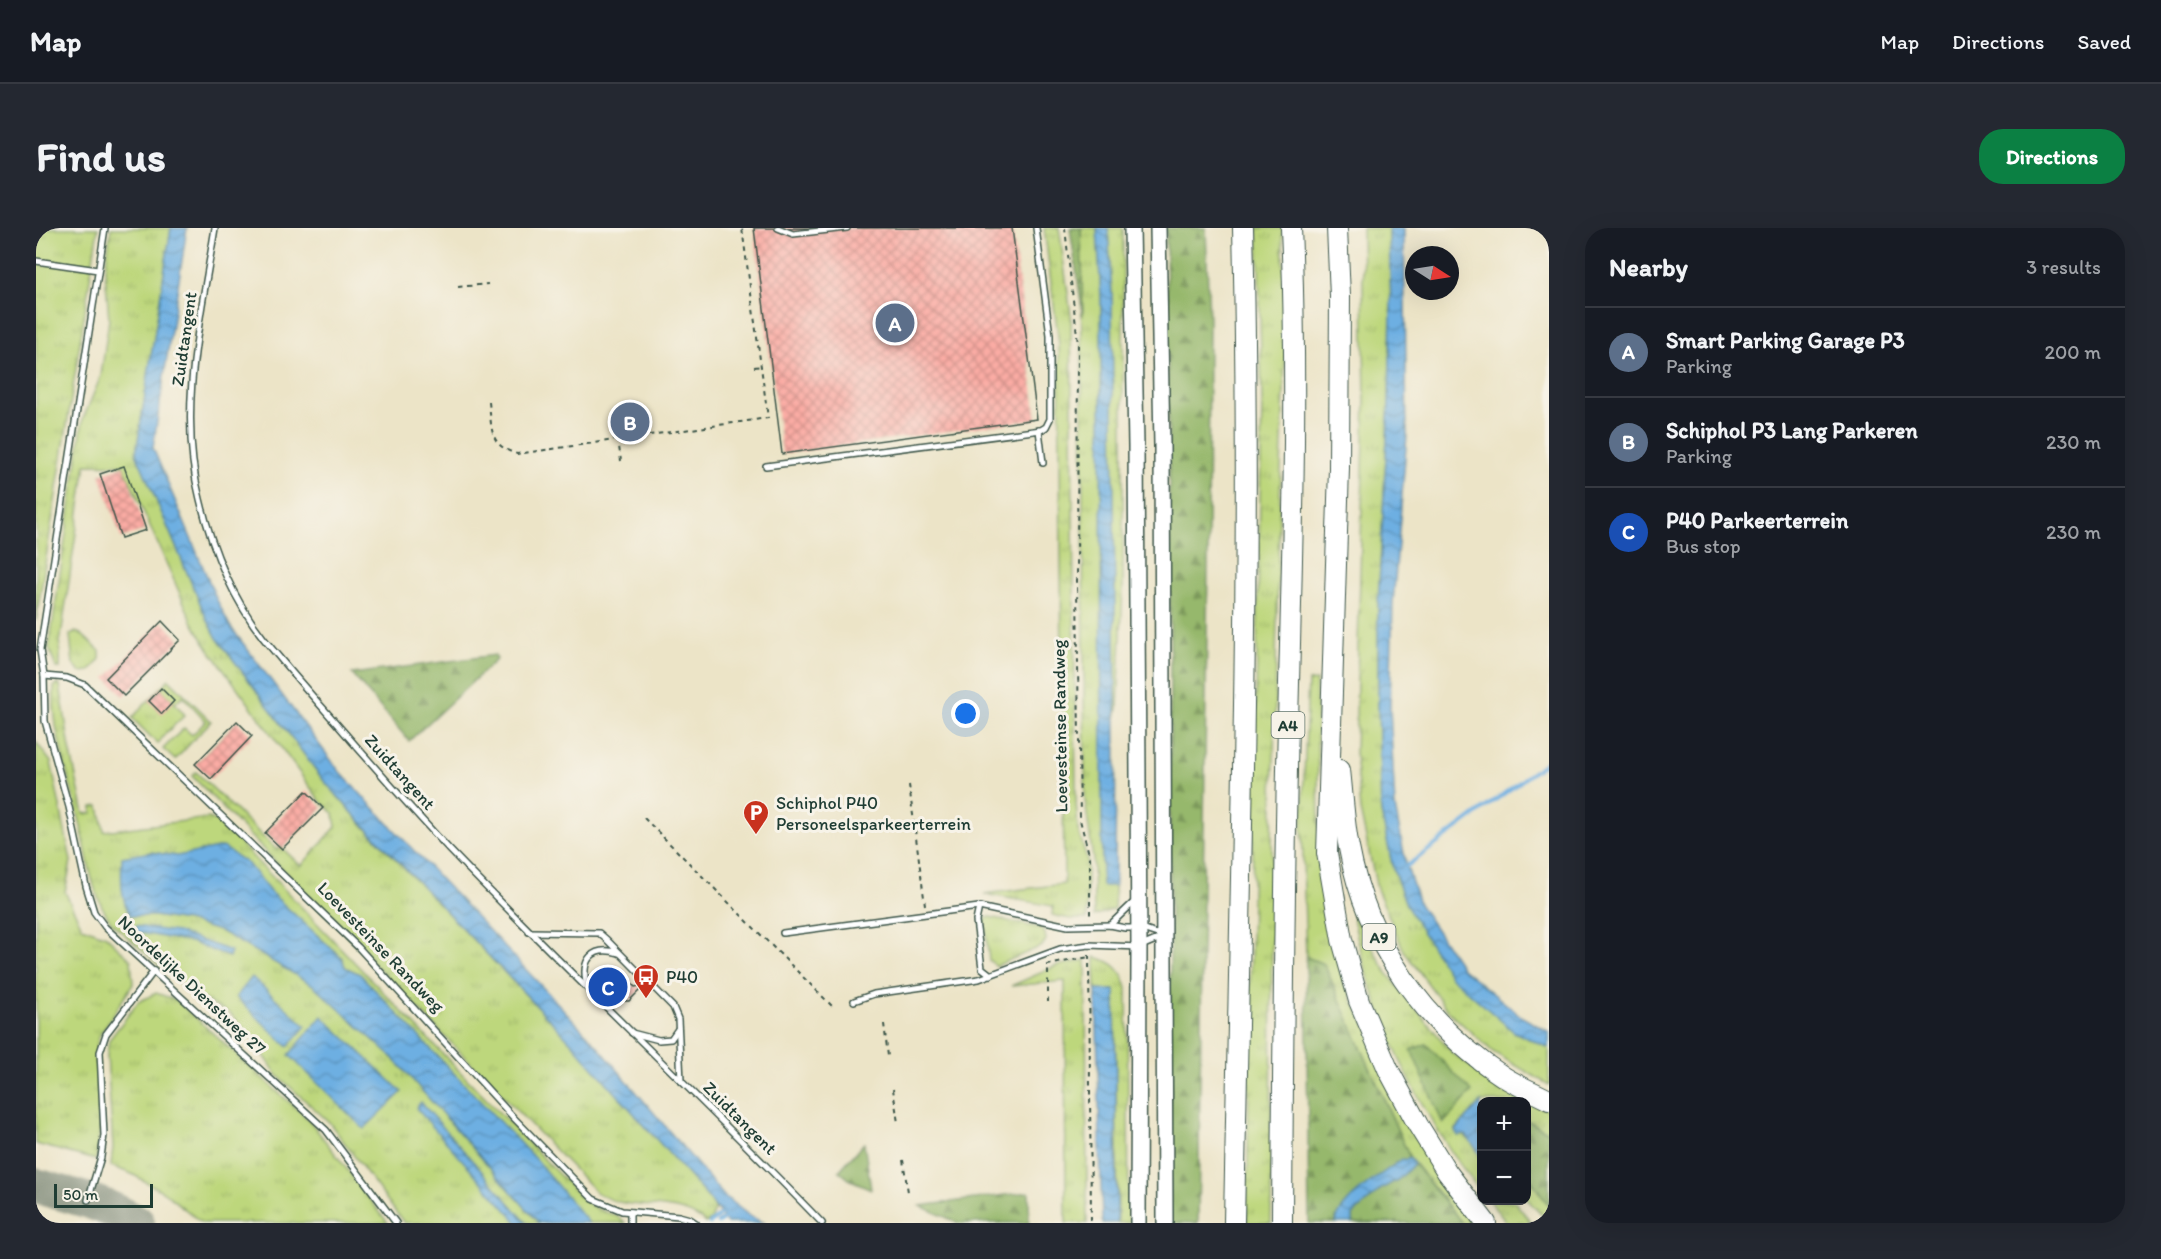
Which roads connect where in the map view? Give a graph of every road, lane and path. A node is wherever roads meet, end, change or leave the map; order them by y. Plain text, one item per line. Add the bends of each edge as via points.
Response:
1 (105, 228) edge
2 (215, 228) edge
3 (742, 228) edge
4 (778, 228) edge
5 (847, 228) edge
6 (1036, 228) edge
7 (1065, 228) edge
8 (1132, 228) edge
9 (1158, 228) edge
10 (1243, 228) edge
11 (1291, 228) edge
12 (1337, 228) edge
13 (36, 261) edge
14 (98, 270) junction
15 (488, 284) dead end
16 (458, 287) dead end
17 (762, 366) junction
18 (754, 367) dead end
19 (489, 402) dead end
20 (1039, 430) junction
21 (618, 439) junction
22 (621, 461) dead end
23 (1043, 463) dead end
24 (766, 466) dead end
25 (44, 676) junction
26 (1333, 702) junction
27 (909, 786) dead end
28 (644, 818) dead end
29 (1138, 897) junction
30 (979, 907) junction
31 (926, 914) junction
32 (1110, 925) junction
33 (1090, 926) junction
34 (1139, 928) junction
35 (530, 932) junction
36 (783, 933) dead end
37 (1164, 937) junction
38 (1089, 945) junction
39 (1139, 947) junction
40 (620, 954) junction
41 (1089, 957) junction
42 (154, 971) junction
43 (991, 975) junction
44 (587, 988) junction
45 (854, 1001) dead end
46 (1048, 1002) dead end
47 (834, 1008) dead end
48 (884, 1024) dead end
49 (678, 1029) junction
50 (631, 1033) junction
51 (888, 1056) dead end
52 (681, 1081) junction
53 (893, 1089) dead end
54 (1549, 1100) edge
55 (898, 1123) dead end
56 (903, 1160) dead end
57 (908, 1192) dead end
58 (88, 1200) dead end
59 (630, 1212) junction
60 (396, 1223) edge
61 (630, 1223) edge
62 (696, 1223) edge
63 (822, 1223) edge
64 (1091, 1223) edge
65 (1138, 1223) edge
66 (1165, 1223) edge
67 (1234, 1223) edge
68 (1282, 1223) edge
69 (1486, 1223) edge

1 - 14 lane, Noordelijke Dienstweg 27
2 - 35 lane, Zuidtangent via 191,402 193,466 217,556 263,638 393,790
3 - 17 path
4 - 5 lane via 793,234
6 - 20 lane via 1050,335 1050,419
7 - 33 path, Loevesteinse Randweg via 1078,344 1080,820 1090,858
8 - 29 street
9 - 37 street
10 - 67 highway via 1246,492
11 - 68 highway, A4 via 1293,505
12 - 26 highway via 1339,456
13 - 14 lane
14 - 25 lane, Noordelijke Dienstweg 27 via 40,650
15 - 16 path
17 - 18 path
17 - 21 path via 768,418
19 - 21 path via 495,441 504,450 517,454
20 - 23 lane
20 - 24 lane
21 - 22 path
25 - 42 lane, Noordelijke Dienstweg 27 via 45,722 94,912
25 - 59 lane, Loevesteinse Randweg via 85,685 358,947 593,1199
26 - 54 highway, A9 via 1348,848 1365,906 1386,952 1417,998 1463,1046 1504,1078
26 - 69 highway via 1327,853 1342,940 1359,1002 1418,1125
27 - 31 path
28 - 47 path
29 - 32 lane
29 - 34 street
30 - 31 lane
30 - 33 lane via 1068,926
30 - 43 lane via 976,921 982,968
31 - 36 lane
32 - 33 lane
32 - 34 lane
34 - 37 lane
34 - 39 street
35 - 40 lane via 599,933
35 - 44 lane, Zuidtangent
37 - 39 lane
37 - 66 street
38 - 39 lane
38 - 41 path
38 - 43 lane via 1060,949
39 - 65 street
40 - 44 lane via 600,951 588,958 583,972
40 - 49 lane via 673,1007
41 - 46 path via 1048,965
41 - 64 path
42 - 58 lane via 106,1034 100,1052 104,1135
42 - 60 lane, Noordelijke Dienstweg 27 via 326,1131
43 - 45 lane via 874,994
44 - 50 lane, Zuidtangent
48 - 51 path
49 - 50 lane via 671,1039 665,1040
49 - 52 lane
50 - 52 lane, Zuidtangent
52 - 63 lane, Zuidtangent
53 - 55 path
56 - 57 path
59 - 61 lane
59 - 62 lane, Loevesteinse Randweg via 679,1216

